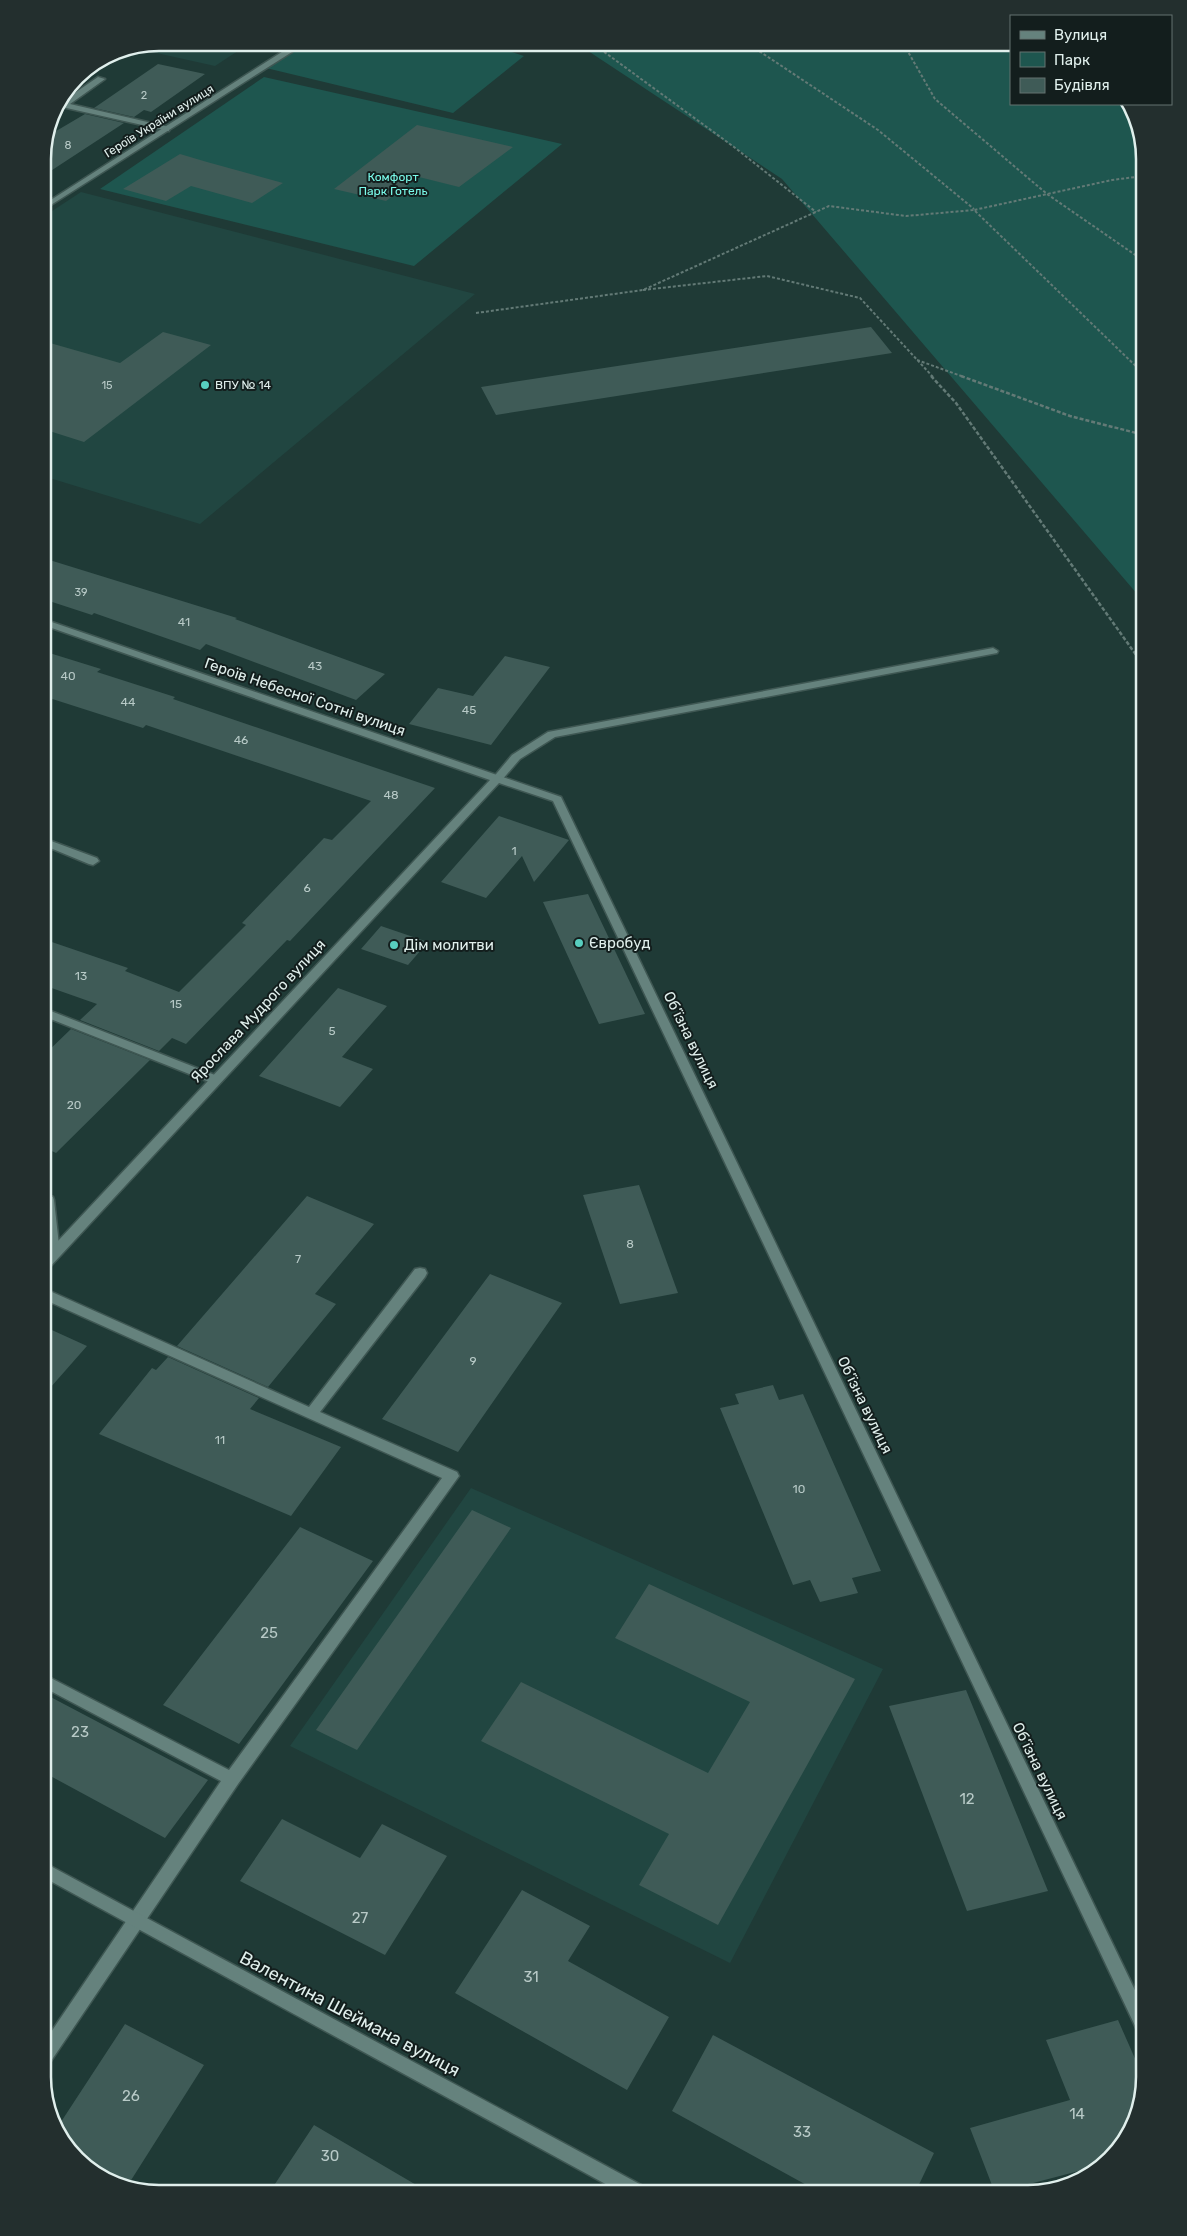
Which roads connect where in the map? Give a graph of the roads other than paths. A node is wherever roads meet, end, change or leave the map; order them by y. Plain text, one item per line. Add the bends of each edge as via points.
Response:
1 (288, 52) dead end
2 (101, 79) dead end
3 (68, 101) edge
4 (66, 105) edge
5 (166, 129) junction
6 (51, 203) edge
7 (51, 625) edge
8 (993, 651) dead end
9 (497, 779) junction
10 (557, 799) joint
11 (51, 845) edge
12 (93, 861) dead end
13 (51, 1015) edge
14 (216, 1080) junction
15 (51, 1232) edge
16 (53, 1254) joint
17 (420, 1273) dead end
18 (51, 1297) edge
19 (311, 1414) junction
20 (51, 1685) edge
21 (232, 1779) junction
22 (51, 1875) edge
23 (137, 1921) junction
24 (1136, 2009) edge
25 (51, 2045) edge
26 (624, 2185) edge

1 - 5 street, Героїв України вулиця
2 - 3 street
4 - 5 street
5 - 6 street, Героїв України вулиця
7 - 9 street, Героїв Небесної Сотні вулиця
8 - 9 street, Ярослава Мудрого вулиця via 552,734 516,757
9 - 10 street, Героїв Небесної Сотні вулиця
9 - 14 street, Ярослава Мудрого вулиця
10 - 24 street, Об’їзна вулиця
11 - 12 street
13 - 14 street
14 - 16 street, Ярослава Мудрого вулиця
15 - 16 street
17 - 19 street
18 - 19 street
19 - 21 street via 452,1476
20 - 21 street
21 - 23 street
22 - 23 street, Валентина Шеймана вулиця
23 - 25 street
23 - 26 street, Валентина Шеймана вулиця

